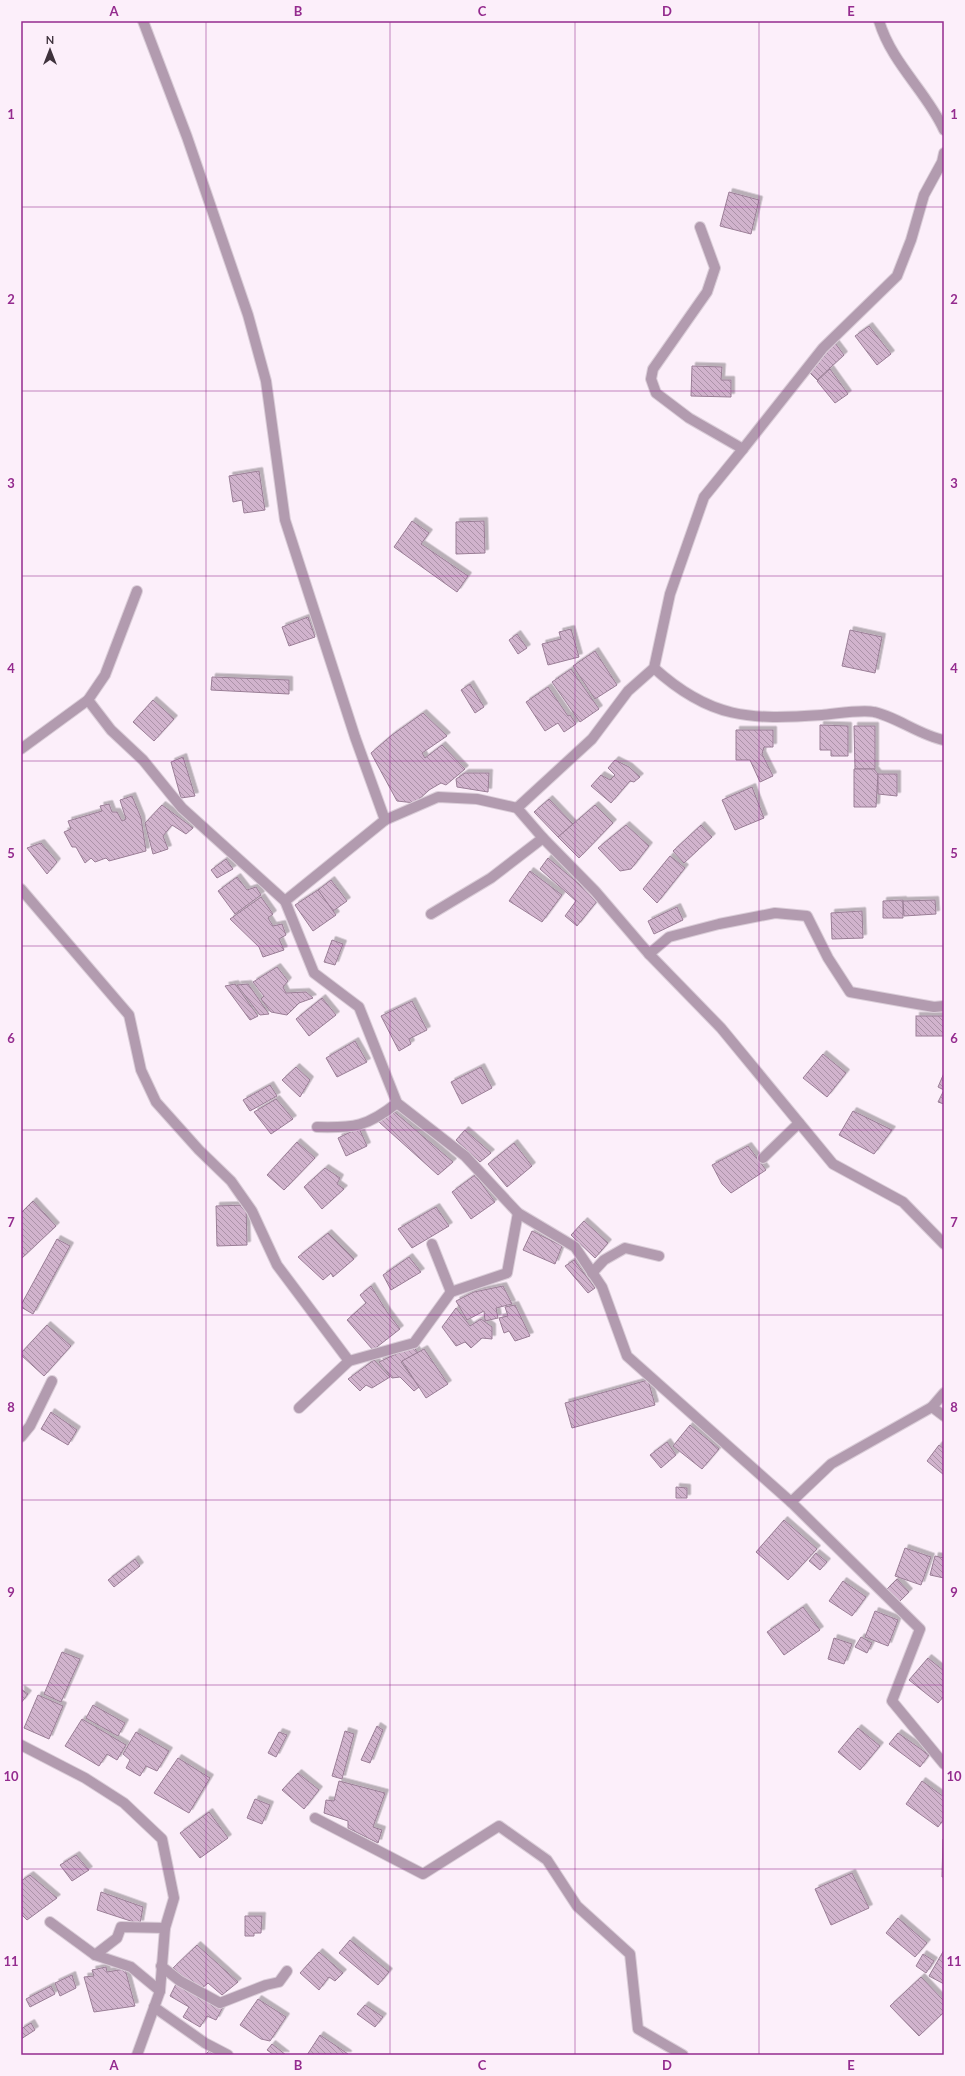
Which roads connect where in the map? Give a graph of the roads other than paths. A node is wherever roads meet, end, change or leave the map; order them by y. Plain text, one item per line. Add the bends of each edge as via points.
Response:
1 (143, 21) edge
2 (879, 21) edge
3 (944, 130) edge
4 (944, 153) edge
5 (700, 227) dead end
6 (743, 449) junction
7 (137, 591) dead end
8 (654, 668) junction
9 (88, 700) junction
10 (944, 740) edge
11 (21, 750) edge
12 (517, 808) junction
13 (385, 820) junction
14 (543, 838) junction
15 (21, 889) edge
16 (285, 901) junction
17 (431, 914) dead end
18 (649, 954) junction
19 (944, 1006) edge
20 (397, 1103) junction
21 (799, 1123) junction
22 (317, 1127) dead end
23 (763, 1158) dead end
24 (518, 1213) junction
25 (432, 1244) dead end
26 (944, 1244) edge
27 (659, 1256) dead end
28 (592, 1273) junction
29 (451, 1292) junction
30 (349, 1361) junction
31 (52, 1381) dead end
32 (944, 1393) edge
33 (932, 1407) junction
34 (299, 1408) dead end
35 (944, 1416) edge
36 (21, 1437) edge
37 (791, 1502) junction
38 (21, 1745) edge
39 (944, 1764) edge
40 (315, 1818) dead end
41 (50, 1922) dead end
42 (165, 1928) junction
43 (95, 1955) junction
44 (161, 1966) junction
45 (287, 1971) dead end
46 (160, 1991) junction
47 (154, 2007) junction
48 (137, 2055) edge
49 (228, 2055) edge
50 (683, 2055) edge

1 - 13 street via 188,137 248,314 266,380 285,520 355,737
2 - 3 street via 902,68 938,117
4 - 6 street via 942,162 924,195 898,276 823,348
5 - 6 street via 715,268 707,292 653,369 651,378 656,393 690,418
6 - 8 street via 704,497 670,594
7 - 9 street via 105,675
8 - 10 street via 673,686 732,714 779,718 873,711
8 - 12 street via 628,691 592,739
9 - 11 street
9 - 16 street via 111,730 143,760 182,808
12 - 13 street via 477,799 438,797
12 - 14 street
13 - 16 street
14 - 17 street via 491,878
14 - 18 street via 596,891
15 - 30 street via 129,1015 141,1070 156,1102 231,1181 252,1211 277,1266
16 - 20 street via 314,973 359,1007
18 - 19 street via 669,937 719,924 775,913 807,916 828,958 850,992 934,1007
18 - 21 street via 721,1028
20 - 22 street via 362,1126
20 - 24 street via 465,1156
21 - 23 street
21 - 26 street via 833,1164 903,1202
24 - 28 street via 575,1247
24 - 29 street via 507,1273
25 - 29 street
27 - 28 street via 625,1248 604,1260
28 - 37 street via 602,1287 627,1356
29 - 30 street via 414,1343
30 - 34 street
31 - 36 street via 30,1426
32 - 33 street
33 - 35 street
33 - 37 street via 830,1464
37 - 39 street via 920,1629 892,1701
38 - 42 street via 85,1778 124,1803 162,1839 174,1898
40 - 50 street via 423,1874 499,1826 547,1860 577,1906 630,1954 638,2029
41 - 43 street
42 - 43 street via 121,1927 117,1938
42 - 44 street
43 - 46 street via 131,1967
44 - 45 street via 180,1981 220,2003 279,1982
44 - 46 street
46 - 47 street
47 - 48 street
47 - 49 street via 205,2043

